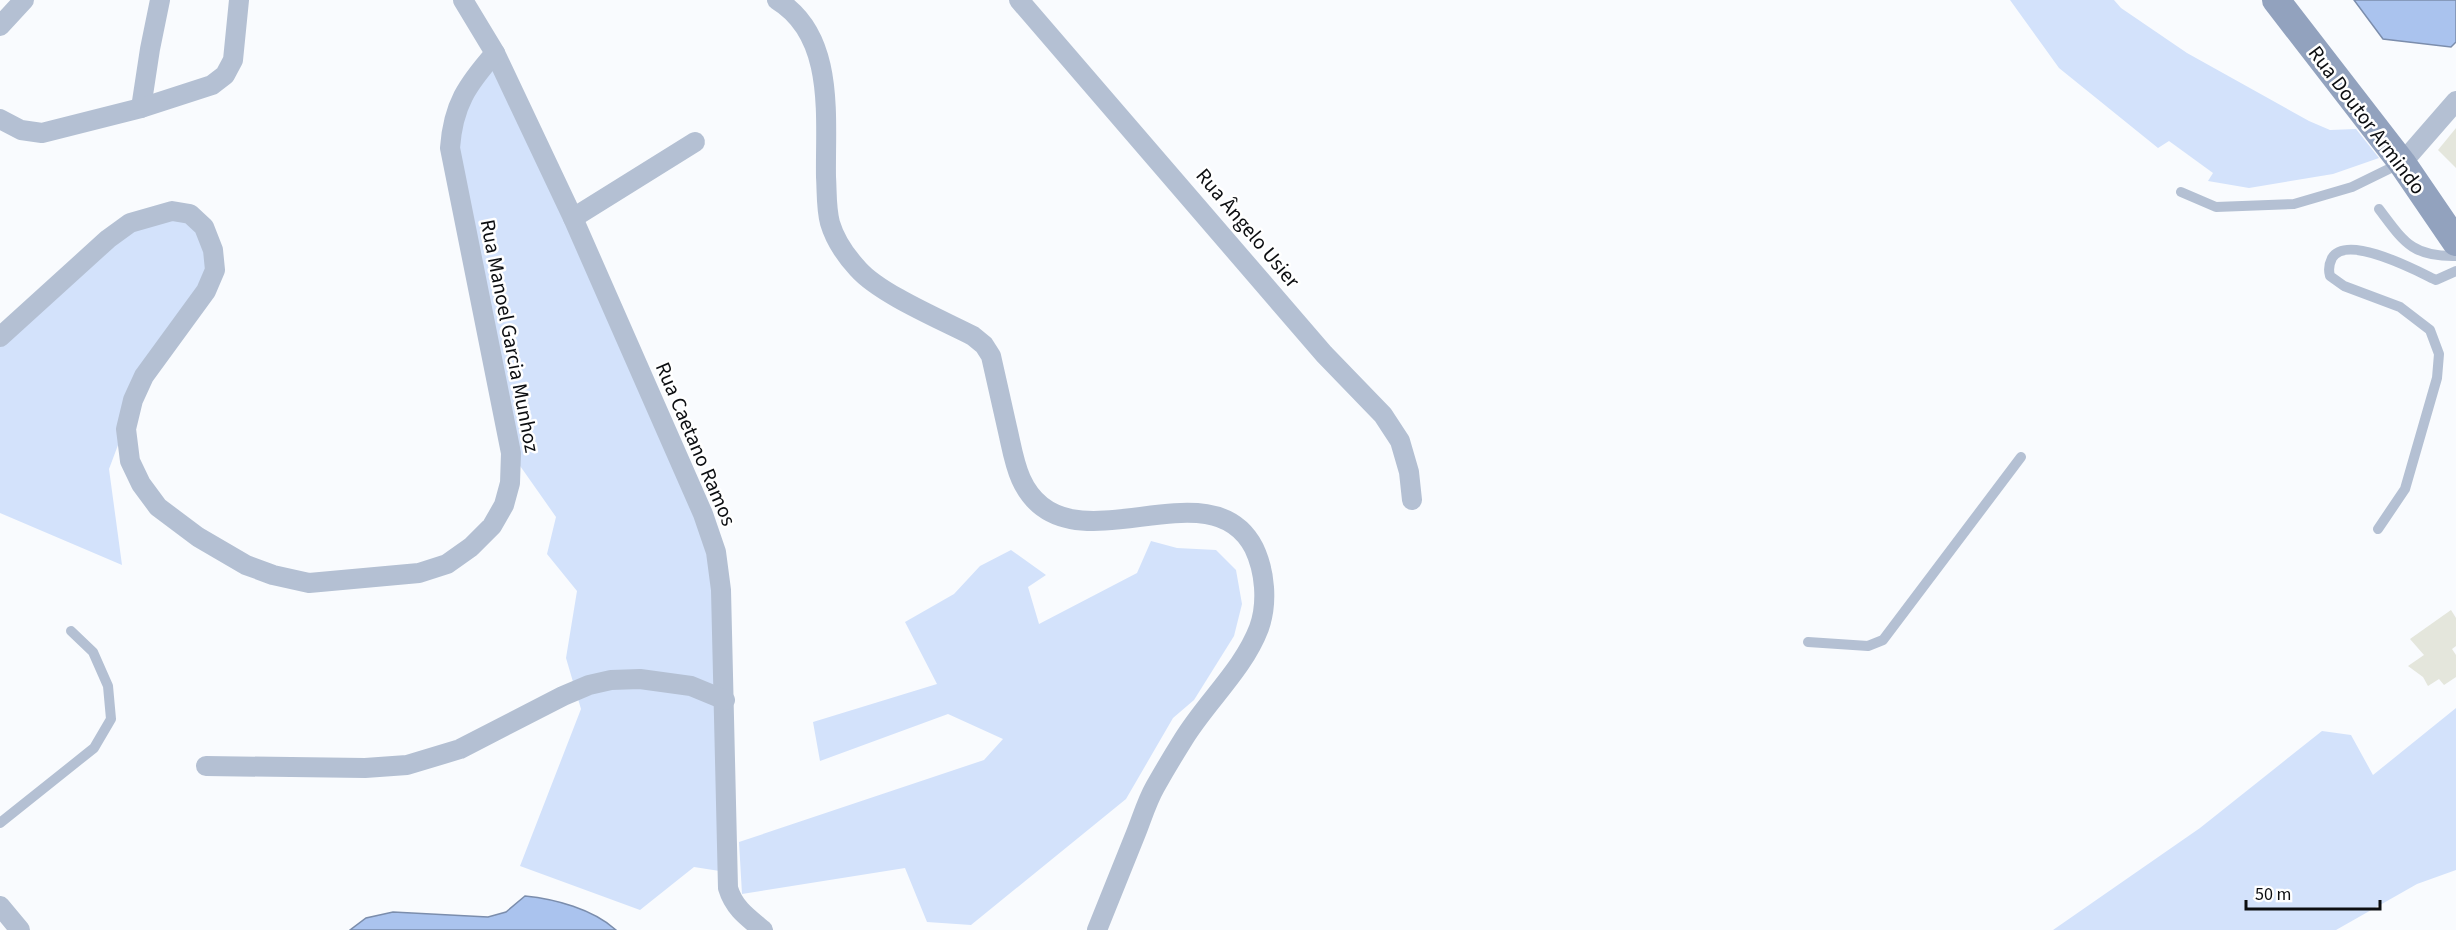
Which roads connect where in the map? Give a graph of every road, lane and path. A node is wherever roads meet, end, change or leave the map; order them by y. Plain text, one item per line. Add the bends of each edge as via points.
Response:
1 (24, 0) edge
2 (160, 0) edge
3 (239, 0) edge
4 (463, 0) edge
5 (777, 0) edge
6 (1019, 0) edge
7 (2276, 0) edge
8 (0, 26) edge
9 (495, 53) junction
10 (2456, 101) edge
11 (141, 108) junction
12 (0, 119) edge
13 (694, 142) dead end
14 (2402, 163) junction
15 (2181, 192) dead end
16 (2379, 209) dead end
17 (573, 218) junction
18 (2456, 242) edge
19 (2456, 256) edge
20 (2456, 271) edge
21 (0, 337) edge
22 (2021, 457) dead end
23 (1412, 500) dead end
24 (2379, 529) dead end
25 (71, 631) dead end
26 (1808, 642) dead end
27 (725, 700) junction
28 (206, 766) dead end
29 (0, 823) edge
30 (0, 906) edge
31 (20, 930) edge
32 (763, 930) edge
33 (1097, 930) edge

1 - 8 street
2 - 11 street
3 - 11 street via 233,60 225,75 212,85
4 - 9 street, Rua Caetano Ramos
5 - 33 street via 800,21 821,61 827,206 837,240 877,286 984,345 991,356 1021,480 1031,494 1043,507 1080,521 1206,513 1240,529 1262,568 1264,599 1259,627 1243,658 1185,737 1154,789
6 - 23 street, Rua Ângelo Usier via 1324,354 1383,416 1400,441
7 - 14 street, Rua Doutor Armindo
9 - 17 street, Rua Caetano Ramos
9 - 21 street, Rua Manoel Garcia Munhoz via 471,81 459,103 450,148 511,453 510,483 504,506 492,526 447,564 419,573 309,583 273,575 246,566 198,537 158,507 141,484 130,461 126,429 133,400 144,376 206,291 215,270 213,250 204,227 190,214 172,211 130,223
10 - 14 street
11 - 12 street via 42,133 21,130
13 - 17 street
14 - 15 lane via 2352,187 2294,204 2216,207
14 - 18 street, Rua Doutor Armindo
16 - 19 lane via 2413,248 2436,256
17 - 27 street, Rua Caetano Ramos via 703,514 716,552
20 - 24 lane via 2436,280 2381,255 2343,250 2333,255 2329,265 2330,276 2344,286 2400,307 2430,330 2439,354 2437,378 2405,489
22 - 26 lane via 1883,640 1868,646
25 - 29 lane via 93,652 108,686 111,719 94,748
27 - 28 street via 691,686 640,679 611,680 563,696 460,749 407,765
27 - 32 street, Rua Caetano Ramos via 728,888 741,912
30 - 31 street

